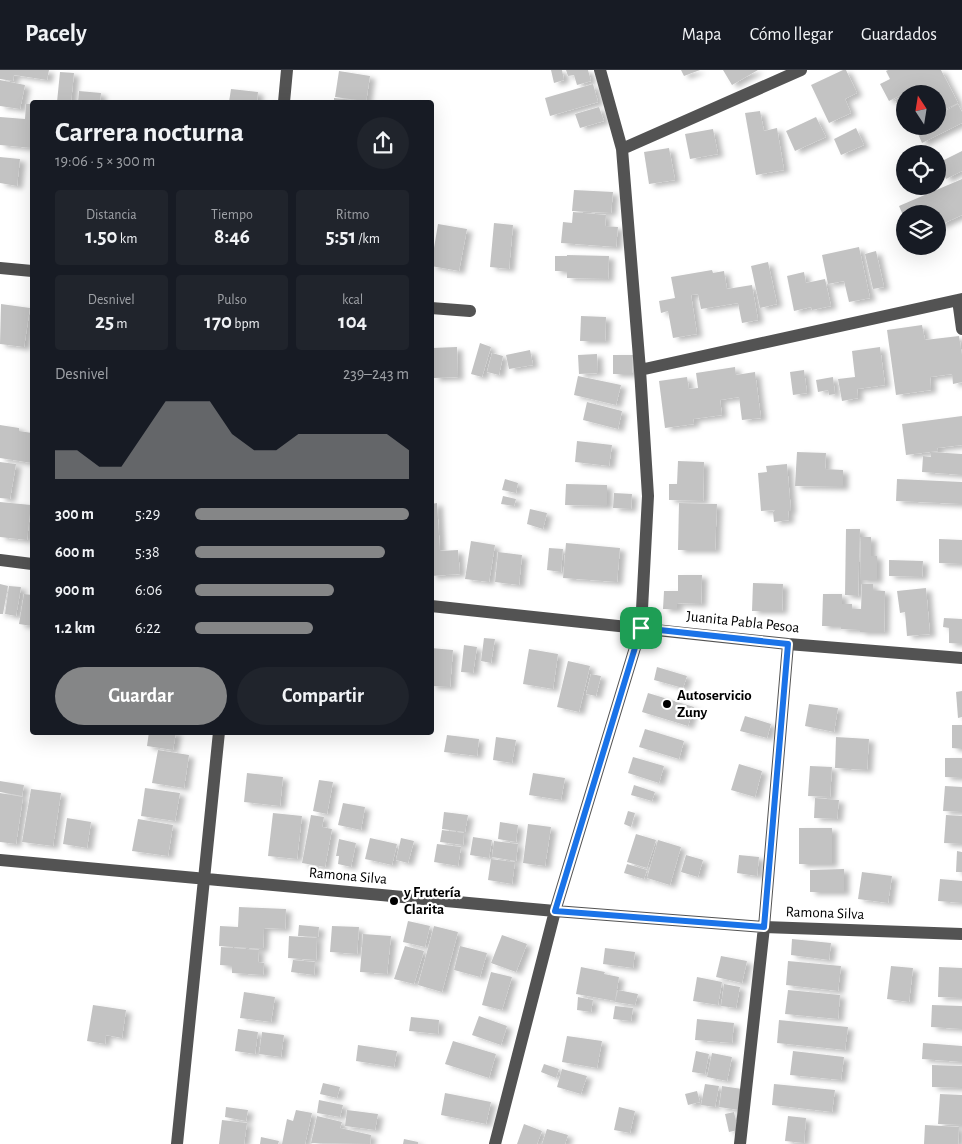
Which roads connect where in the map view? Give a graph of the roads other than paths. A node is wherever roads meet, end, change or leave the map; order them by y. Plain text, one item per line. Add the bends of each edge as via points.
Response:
1 (287, 70) edge
2 (600, 70) edge
3 (801, 70) edge
4 (284, 100) edge
5 (622, 149) junction
6 (0, 268) edge
7 (30, 271) edge
8 (960, 300) edge
9 (434, 308) edge
10 (470, 311) dead end
11 (962, 329) edge
12 (640, 370) junction
13 (0, 560) edge
14 (30, 564) edge
15 (434, 606) edge
16 (641, 628) junction
17 (788, 644) junction
18 (962, 658) edge
19 (219, 735) edge
20 (0, 860) edge
21 (204, 879) junction
22 (555, 911) junction
23 (764, 927) junction
24 (962, 934) edge
25 (176, 1144) edge
26 (495, 1144) edge
27 (740, 1144) edge

1 - 4 street
2 - 5 street
3 - 5 street
5 - 12 street
6 - 7 street
8 - 11 street
8 - 12 street
9 - 10 street
12 - 16 street via 648,496
13 - 14 street
15 - 16 street, Juanita Pabla Pesoa
16 - 17 street, Juanita Pabla Pesoa
16 - 22 street
17 - 18 street, Juanita Pabla Pesoa
17 - 23 street
19 - 21 street
20 - 21 street, Ramona Silva
21 - 22 street, Ramona Silva
21 - 25 street
22 - 23 street, Ramona Silva
22 - 26 street
23 - 24 street, Ramona Silva
23 - 27 street

